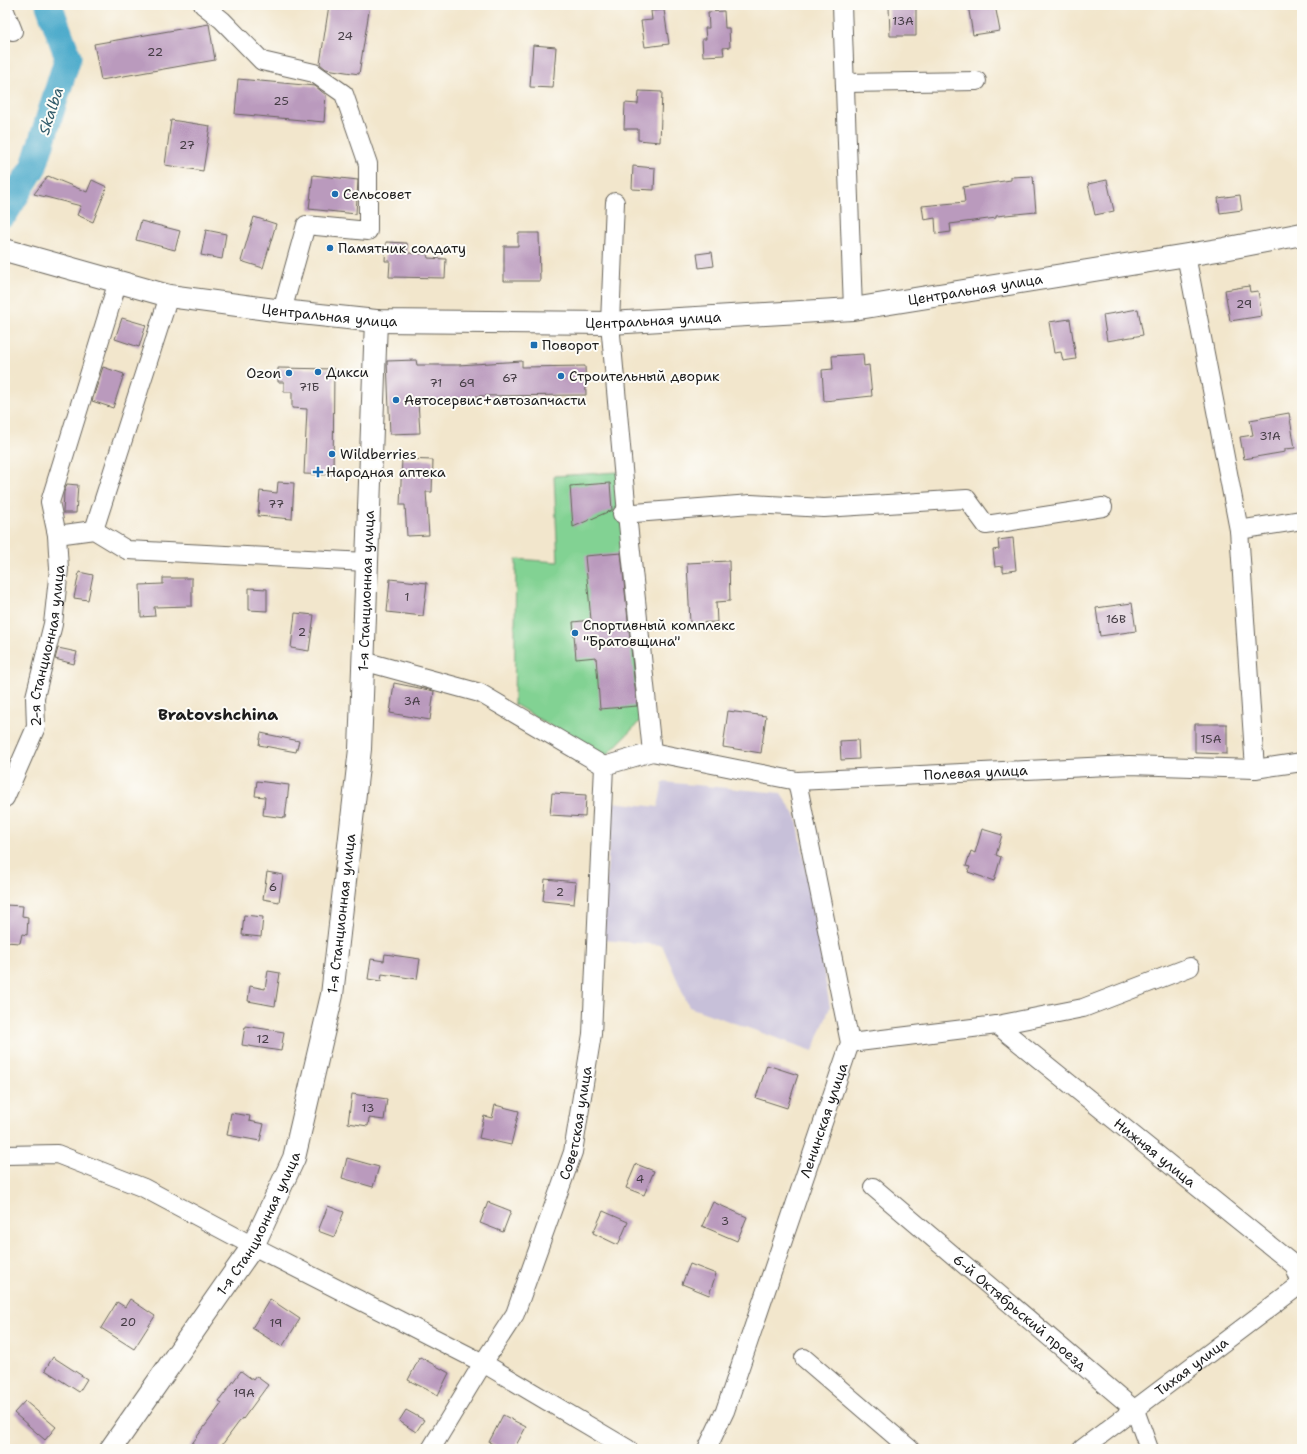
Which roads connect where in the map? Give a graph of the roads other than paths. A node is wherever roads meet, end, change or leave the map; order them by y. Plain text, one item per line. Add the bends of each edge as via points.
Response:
1 (203, 5) edge
2 (842, 5) edge
3 (5, 11) edge
4 (13, 31) dead end
5 (977, 81) dead end
6 (845, 83) junction
7 (615, 202) dead end
8 (1302, 234) edge
9 (12, 251) edge
10 (1186, 255) junction
11 (118, 281) junction
12 (169, 296) junction
13 (853, 309) junction
14 (282, 312) junction
15 (376, 321) junction
16 (610, 323) junction
17 (1102, 507) dead end
18 (624, 514) junction
19 (1302, 520) edge
20 (94, 530) junction
21 (1239, 530) junction
22 (57, 535) junction
23 (367, 562) junction
24 (363, 660) junction
25 (652, 752) junction
26 (1302, 762) edge
27 (604, 766) junction
28 (1255, 769) junction
29 (797, 781) junction
30 (5, 798) edge
31 (1190, 967) dead end
32 (997, 1024) junction
33 (850, 1043) junction
34 (5, 1155) edge
35 (873, 1187) dead end
36 (253, 1246) junction
37 (1301, 1286) edge
38 (804, 1358) dead end
39 (483, 1363) junction
40 (1135, 1410) junction
41 (112, 1449) edge
42 (431, 1449) edge
43 (628, 1449) edge
44 (707, 1449) edge
45 (910, 1449) edge
46 (1082, 1449) edge
47 (1149, 1449) edge

1 - 14 street via 222,20 262,61 314,74 344,94 368,164 368,231 306,226
2 - 6 street
3 - 4 street
5 - 6 street
6 - 13 street
7 - 16 street
8 - 10 main road, Центральная улица
9 - 11 main road, Центральная улица
10 - 13 main road, Центральная улица
10 - 21 street
11 - 12 main road, Центральная улица
11 - 22 street, 2-я Станционная улица via 50,502
12 - 14 main road, Центральная улица
12 - 20 street
13 - 16 main road, Центральная улица
14 - 15 main road, Центральная улица
15 - 16 main road, Центральная улица
15 - 23 main road, 1-я Станционная улица
16 - 18 street
17 - 18 street via 986,525 967,500 824,508 751,504
18 - 25 street
19 - 21 street
20 - 22 street
20 - 23 street via 127,550
21 - 28 street
22 - 30 street, 2-я Станционная улица via 59,569 55,608 35,697 36,727
23 - 24 main road, 1-я Станционная улица
24 - 27 street via 480,693
24 - 36 main road, 1-я Станционная улица via 360,749 332,995 294,1158
25 - 27 street
25 - 29 street, Полевая улица
26 - 28 street, Полевая улица
27 - 39 street, Советская улица via 592,1034 572,1152 515,1314
28 - 29 street, Полевая улица via 1129,765
29 - 33 street
31 - 32 street via 1083,1008
32 - 33 street
32 - 37 street, Нижняя улица via 1294,1265
33 - 44 street, Ленинская улица via 725,1411
34 - 36 street via 57,1154 144,1188
35 - 40 street, 6-й Октябрьский проезд
36 - 39 street
36 - 41 main road, 1-я Станционная улица
37 - 40 street, Тихая улица
38 - 45 street
39 - 42 street, Советская улица
39 - 43 street
40 - 46 street, Тихая улица
40 - 47 street, 6-й Октябрьский проезд

